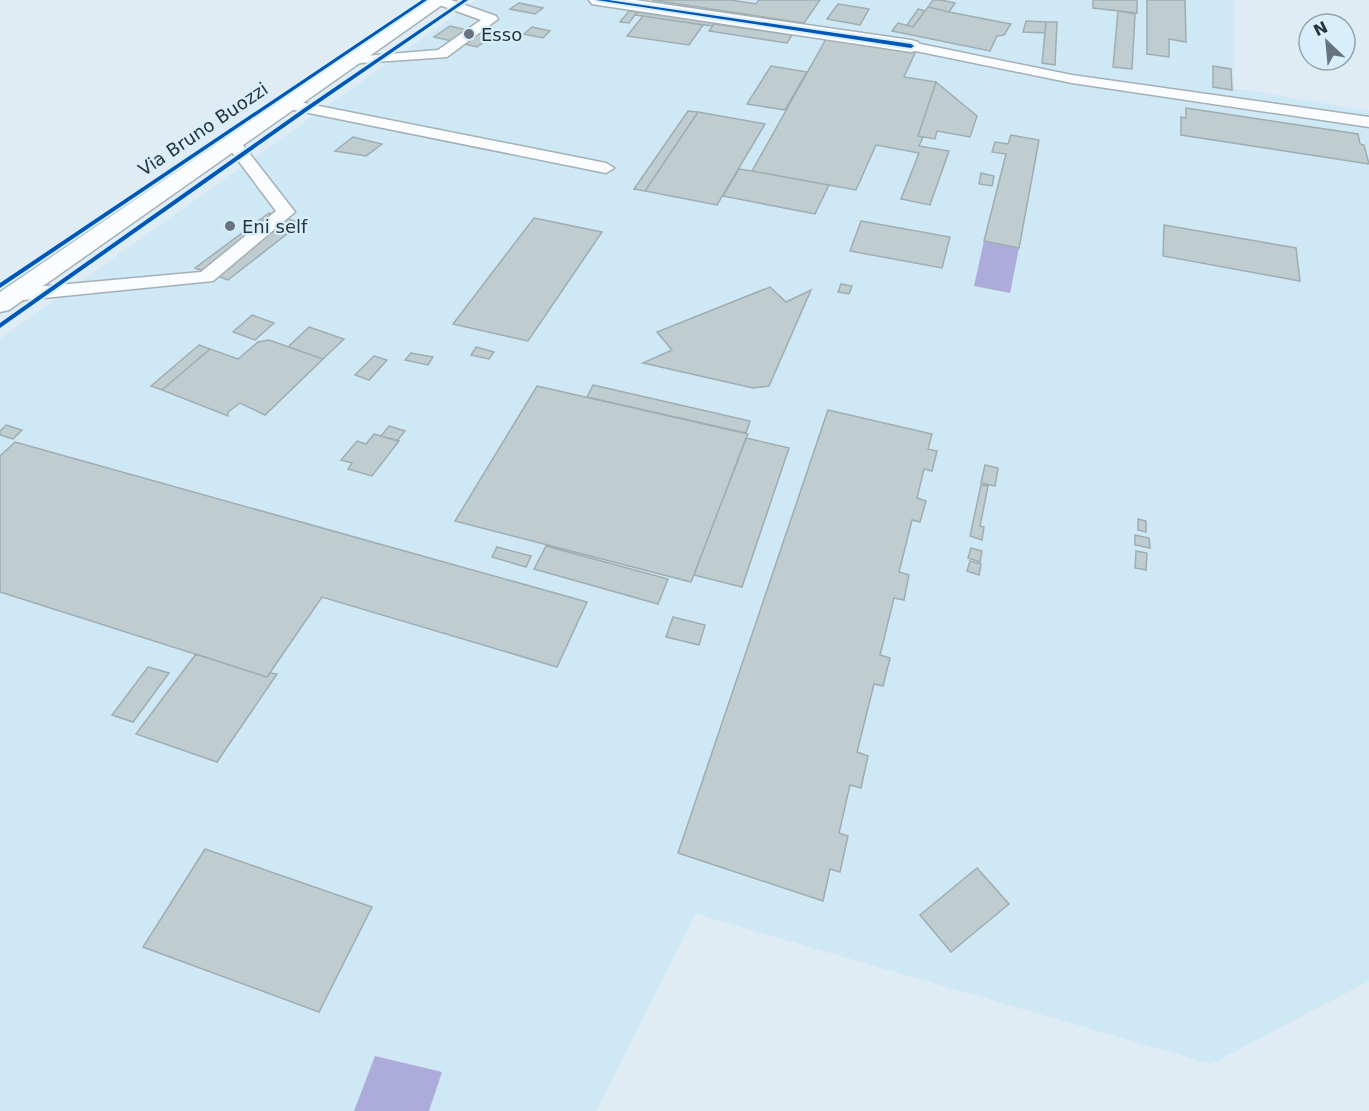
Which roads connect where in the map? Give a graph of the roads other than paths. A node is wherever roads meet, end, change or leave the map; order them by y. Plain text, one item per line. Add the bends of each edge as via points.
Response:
1 (440, 0) edge
2 (598, 0) edge
3 (911, 46) joint
4 (352, 61) junction
5 (289, 105) junction
6 (1369, 122) edge
7 (233, 143) junction
8 (606, 168) dead end
9 (7, 300) edge

1 - 4 main road, Via Bruno Buozzi
1 - 4 lane via 491,19 442,54
2 - 3 main road
3 - 6 lane via 1072,79
4 - 5 main road, Via Bruno Buozzi
5 - 7 main road, Via Bruno Buozzi
5 - 8 lane
7 - 9 main road, Via Bruno Buozzi
7 - 9 lane via 286,212 206,277

